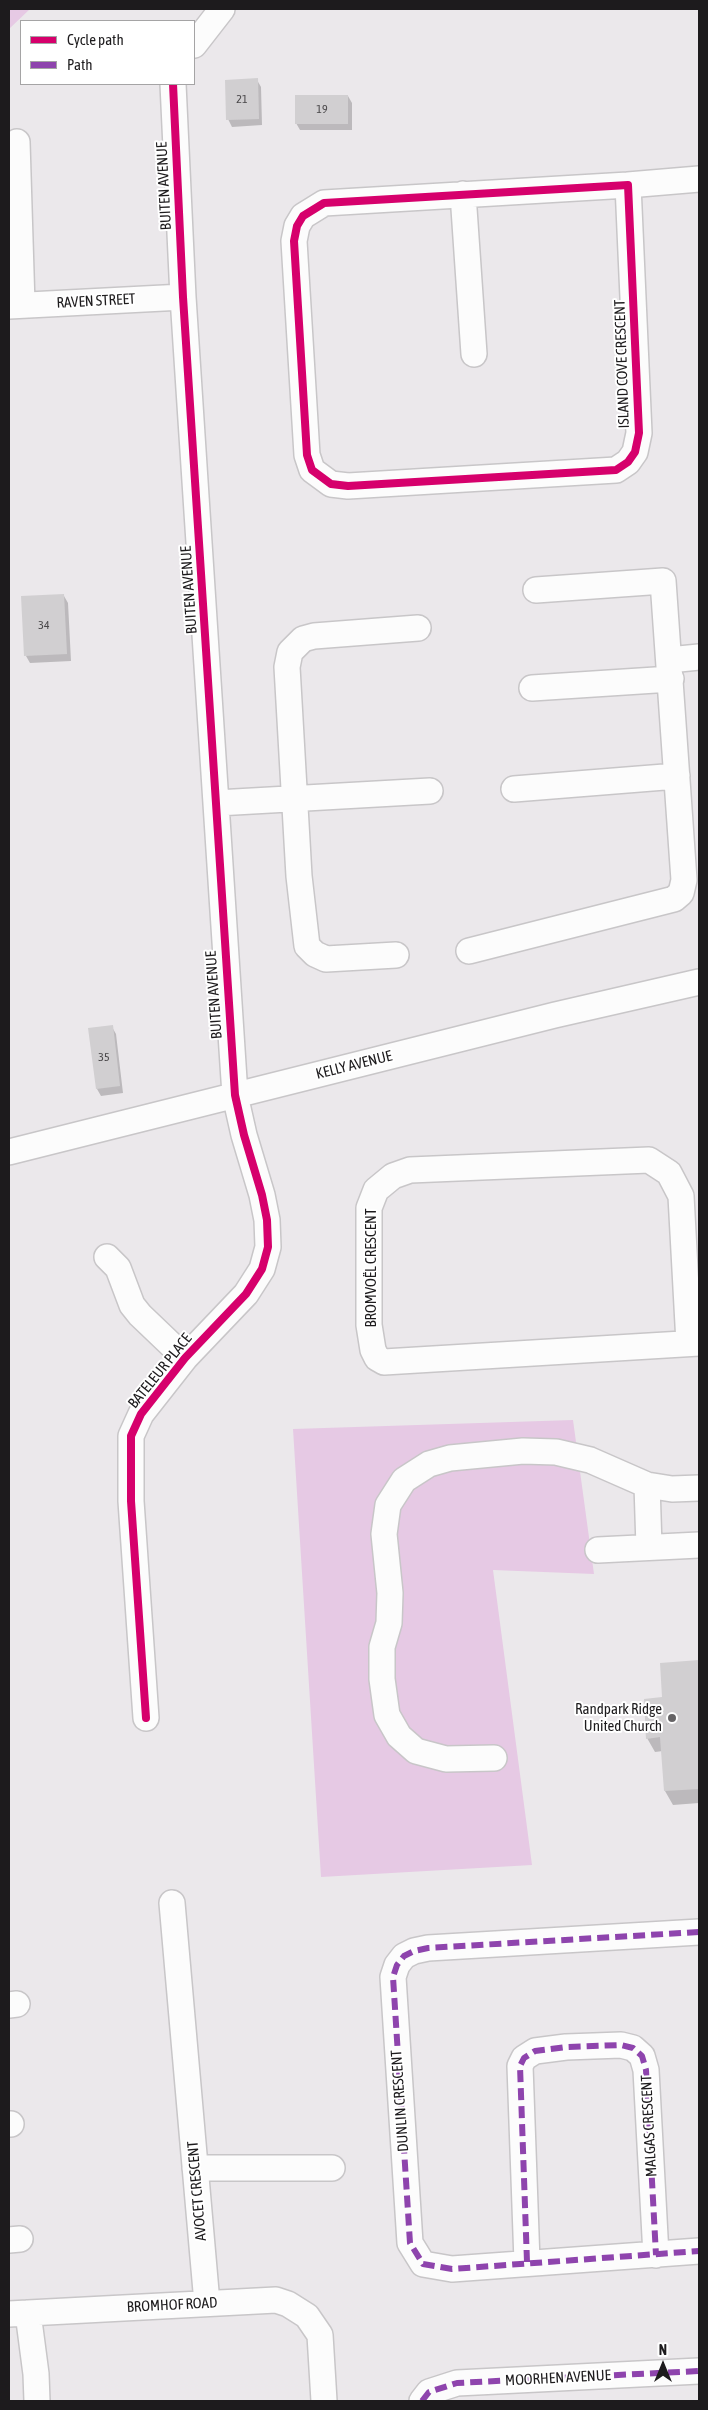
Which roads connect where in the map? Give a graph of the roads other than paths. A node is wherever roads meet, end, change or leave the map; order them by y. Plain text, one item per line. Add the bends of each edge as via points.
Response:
1 (222, 9) edge
2 (195, 43) edge
3 (173, 85) edge
4 (17, 142) dead end
5 (699, 179) edge
6 (628, 185) junction
7 (463, 194) junction
8 (183, 297) junction
9 (16, 305) edge
10 (474, 354) dead end
11 (536, 590) dead end
12 (418, 628) dead end
13 (699, 657) edge
14 (670, 670) junction
15 (532, 688) dead end
16 (677, 776) junction
17 (514, 789) dead end
18 (430, 791) dead end
19 (294, 800) junction
20 (217, 803) junction
21 (469, 950) dead end
22 (396, 955) dead end
23 (699, 982) edge
24 (235, 1095) junction
25 (9, 1152) edge
26 (107, 1257) dead end
27 (694, 1343) edge
28 (185, 1358) junction
29 (647, 1486) junction
30 (699, 1488) edge
31 (699, 1545) edge
32 (649, 1547) junction
33 (598, 1550) dead end
34 (146, 1718) dead end
35 (494, 1758) dead end
36 (172, 1903) dead end
37 (699, 1932) edge
38 (195, 2168) junction
39 (332, 2168) dead end
40 (699, 2251) edge
41 (656, 2255) junction
42 (527, 2262) junction
43 (207, 2303) junction
44 (18, 2314) edge
45 (699, 2371) edge
46 (37, 2401) edge
47 (324, 2401) edge
48 (422, 2401) edge

1 - 2 street
3 - 8 street, BUITEN AVENUE
4 - 9 street
5 - 6 street, ISLAND COVE CRESCENT
6 - 7 street, ISLAND COVE CRESCENT
6 - 7 street, ISLAND COVE CRESCENT via 639,433 635,452 628,462 616,470 592,472 348,486 331,484 312,470 307,455 294,241 297,226 303,216 324,203
7 - 10 street
8 - 9 street, RAVEN STREET
8 - 20 street, BUITEN AVENUE
11 - 14 street via 663,581
12 - 19 street via 314,636 303,639 290,652 287,667
13 - 14 street
14 - 15 street
14 - 16 street
16 - 17 street
16 - 21 street via 684,880 681,892 674,899
18 - 19 street
19 - 20 street
19 - 22 street via 305,940 310,951 326,959
20 - 24 street, BUITEN AVENUE
23 - 24 street, KELLY AVENUE
24 - 25 street, KELLY AVENUE
24 - 28 street, BATELEUR PLACE via 262,1194 268,1247 262,1270 246,1294
26 - 28 street via 122,1275 132,1305
27 - 27 street, BROMVOËL CRESCENT via 384,1362 373,1350 369,1325 369,1208 376,1190 393,1176 410,1170 650,1160 669,1173 681,1196
28 - 34 street, BATELEUR PLACE via 141,1414 130,1436 130,1501
29 - 30 street
29 - 32 street
29 - 35 street via 590,1460 556,1452 487,1453 429,1464 404,1480 388,1505 384,1534 390,1593 389,1623 382,1647 387,1715 399,1736 416,1751 446,1759
31 - 32 street
32 - 33 street
36 - 38 street, AVOCET CRESCENT
37 - 42 street, DUNLIN CRESCENT via 428,1948 404,1956 397,1965 393,1990 407,2214 413,2251 423,2264 443,2268
38 - 39 street
38 - 43 street, AVOCET CRESCENT
40 - 41 street, DUNLIN CRESCENT
41 - 42 street, DUNLIN CRESCENT
41 - 42 street, MALGAS CRESCENT via 646,2070 642,2056 633,2048 621,2045 566,2047 535,2051 524,2058 520,2066
43 - 44 street, BROMHOF ROAD
43 - 47 street, BROMHOF ROAD via 276,2300 307,2316 320,2335
44 - 46 street via 36,2374
45 - 48 street, MOORHEN AVENUE via 457,2383 429,2392

